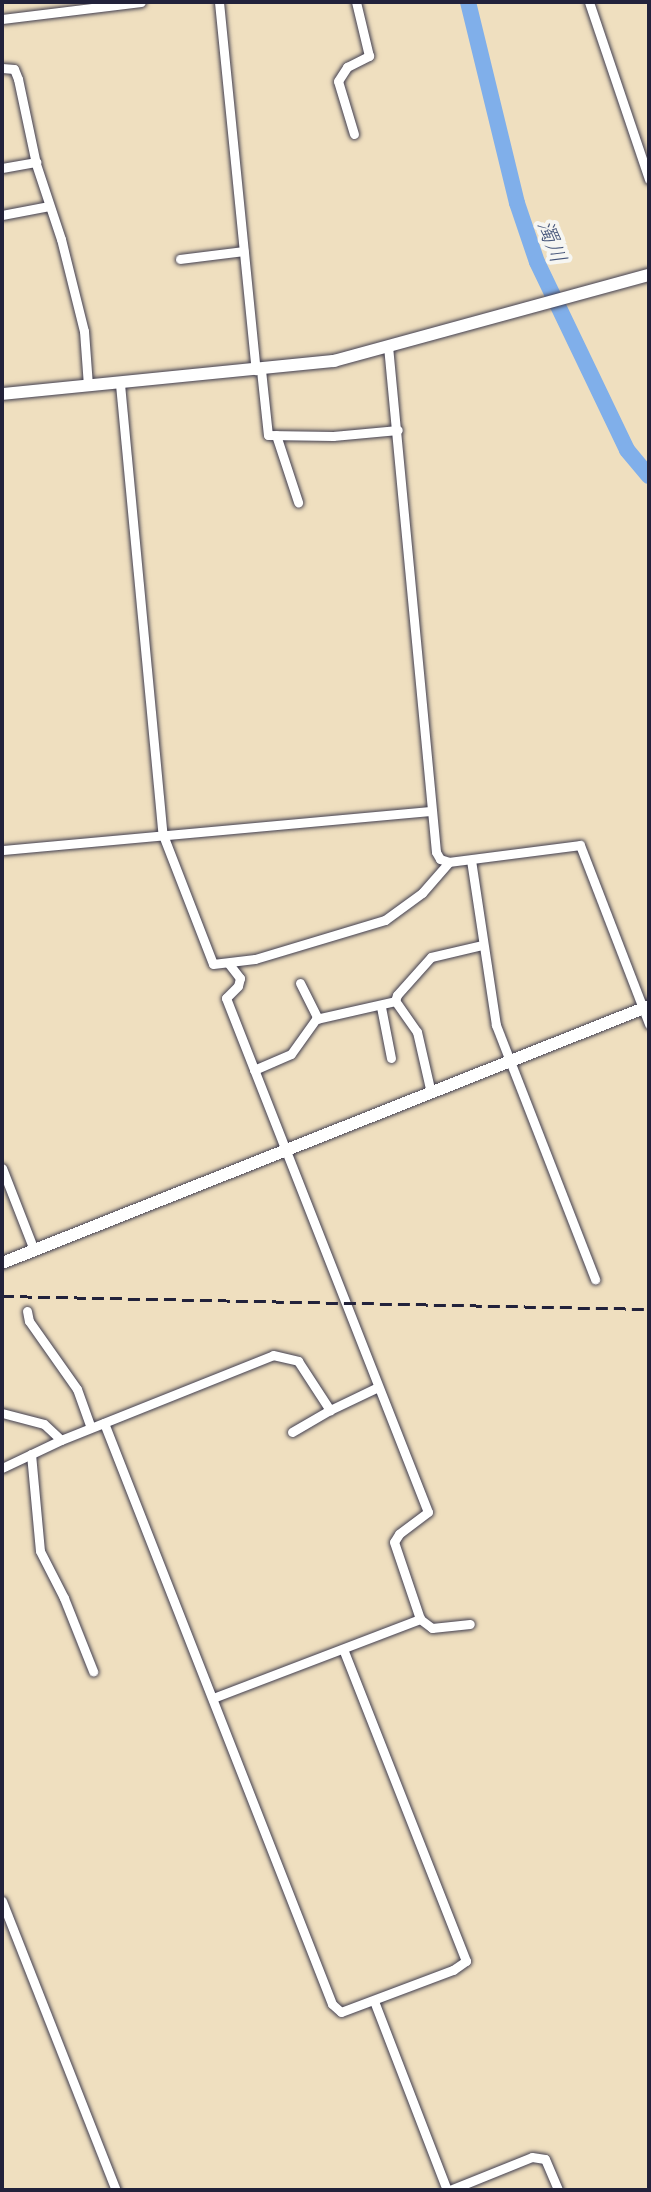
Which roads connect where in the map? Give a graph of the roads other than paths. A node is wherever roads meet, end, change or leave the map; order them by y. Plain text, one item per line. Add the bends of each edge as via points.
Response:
1 (141, 2) edge
2 (219, 2) edge
3 (356, 2) edge
4 (589, 2) edge
5 (2, 19) edge
6 (2, 68) edge
7 (354, 134) dead end
8 (36, 162) junction
9 (2, 168) edge
10 (649, 179) edge
11 (49, 206) junction
12 (2, 215) edge
13 (244, 251) junction
14 (180, 259) dead end
15 (649, 275) edge
16 (388, 346) junction
17 (259, 370) junction
18 (120, 384) junction
19 (88, 386) junction
20 (2, 394) edge
21 (398, 430) junction
22 (276, 435) junction
23 (298, 502) dead end
24 (431, 811) junction
25 (163, 835) junction
26 (2, 850) edge
27 (471, 860) junction
28 (449, 862) junction
29 (482, 945) junction
30 (229, 964) junction
31 (300, 983) dead end
32 (395, 1001) junction
33 (381, 1007) junction
34 (646, 1007) edge
35 (318, 1019) junction
36 (649, 1024) edge
37 (391, 1058) dead end
38 (511, 1060) junction
39 (254, 1070) junction
40 (431, 1093) junction
41 (286, 1150) junction
42 (2, 1168) edge
43 (34, 1250) junction
44 (2, 1263) edge
45 (595, 1279) dead end
46 (27, 1311) dead end
47 (378, 1387) junction
48 (330, 1410) junction
49 (2, 1413) edge
50 (104, 1423) junction
51 (91, 1428) junction
52 (292, 1432) dead end
53 (61, 1440) junction
54 (31, 1454) junction
55 (2, 1468) edge
56 (420, 1619) junction
57 (470, 1624) dead end
58 (343, 1649) junction
59 (93, 1671) dead end
60 (213, 1698) junction
61 (2, 1901) edge
62 (374, 2001) junction
63 (116, 2190) edge
64 (449, 2190) edge
65 (558, 2190) edge

1 - 5 street
2 - 13 street
3 - 7 street via 369,56 347,67 338,81
4 - 10 street
6 - 8 street via 14,69 18,79
8 - 9 street
8 - 11 street
11 - 12 street
11 - 19 street via 84,331
13 - 14 street
13 - 17 street
15 - 16 street
16 - 17 street via 334,361
16 - 21 street
17 - 18 street
17 - 22 street via 266,433
18 - 19 street
18 - 25 street
19 - 20 street
21 - 22 street
21 - 24 street
22 - 23 street
24 - 25 street
24 - 28 street via 436,852
25 - 26 street
25 - 30 street via 208,955 213,964
27 - 28 street
27 - 29 street
27 - 34 street via 580,845
28 - 30 street via 422,893 385,920
29 - 32 street via 431,957
29 - 38 street via 494,1016
30 - 39 street via 240,978 226,998
31 - 35 street
32 - 33 street
32 - 40 street via 417,1032
33 - 35 street
33 - 37 street
34 - 36 street
34 - 38 street
35 - 39 street via 291,1054
38 - 40 street
38 - 45 street
39 - 41 street
40 - 41 street
41 - 43 street
41 - 47 street
42 - 43 street
43 - 44 street
46 - 51 street via 75,1385
47 - 48 street
47 - 56 street via 428,1512 394,1542
48 - 50 street via 306,1369 280,1354
48 - 52 street
49 - 53 street via 44,1424
50 - 51 street
50 - 60 street
51 - 53 street
53 - 54 street
54 - 55 street
54 - 59 street via 41,1556
56 - 57 street via 432,1628
56 - 58 street
58 - 60 street
58 - 62 street via 466,1958 461,1966
60 - 62 street via 334,2008 347,2012
61 - 63 street
62 - 64 street
64 - 65 street via 532,2157 545,2159

